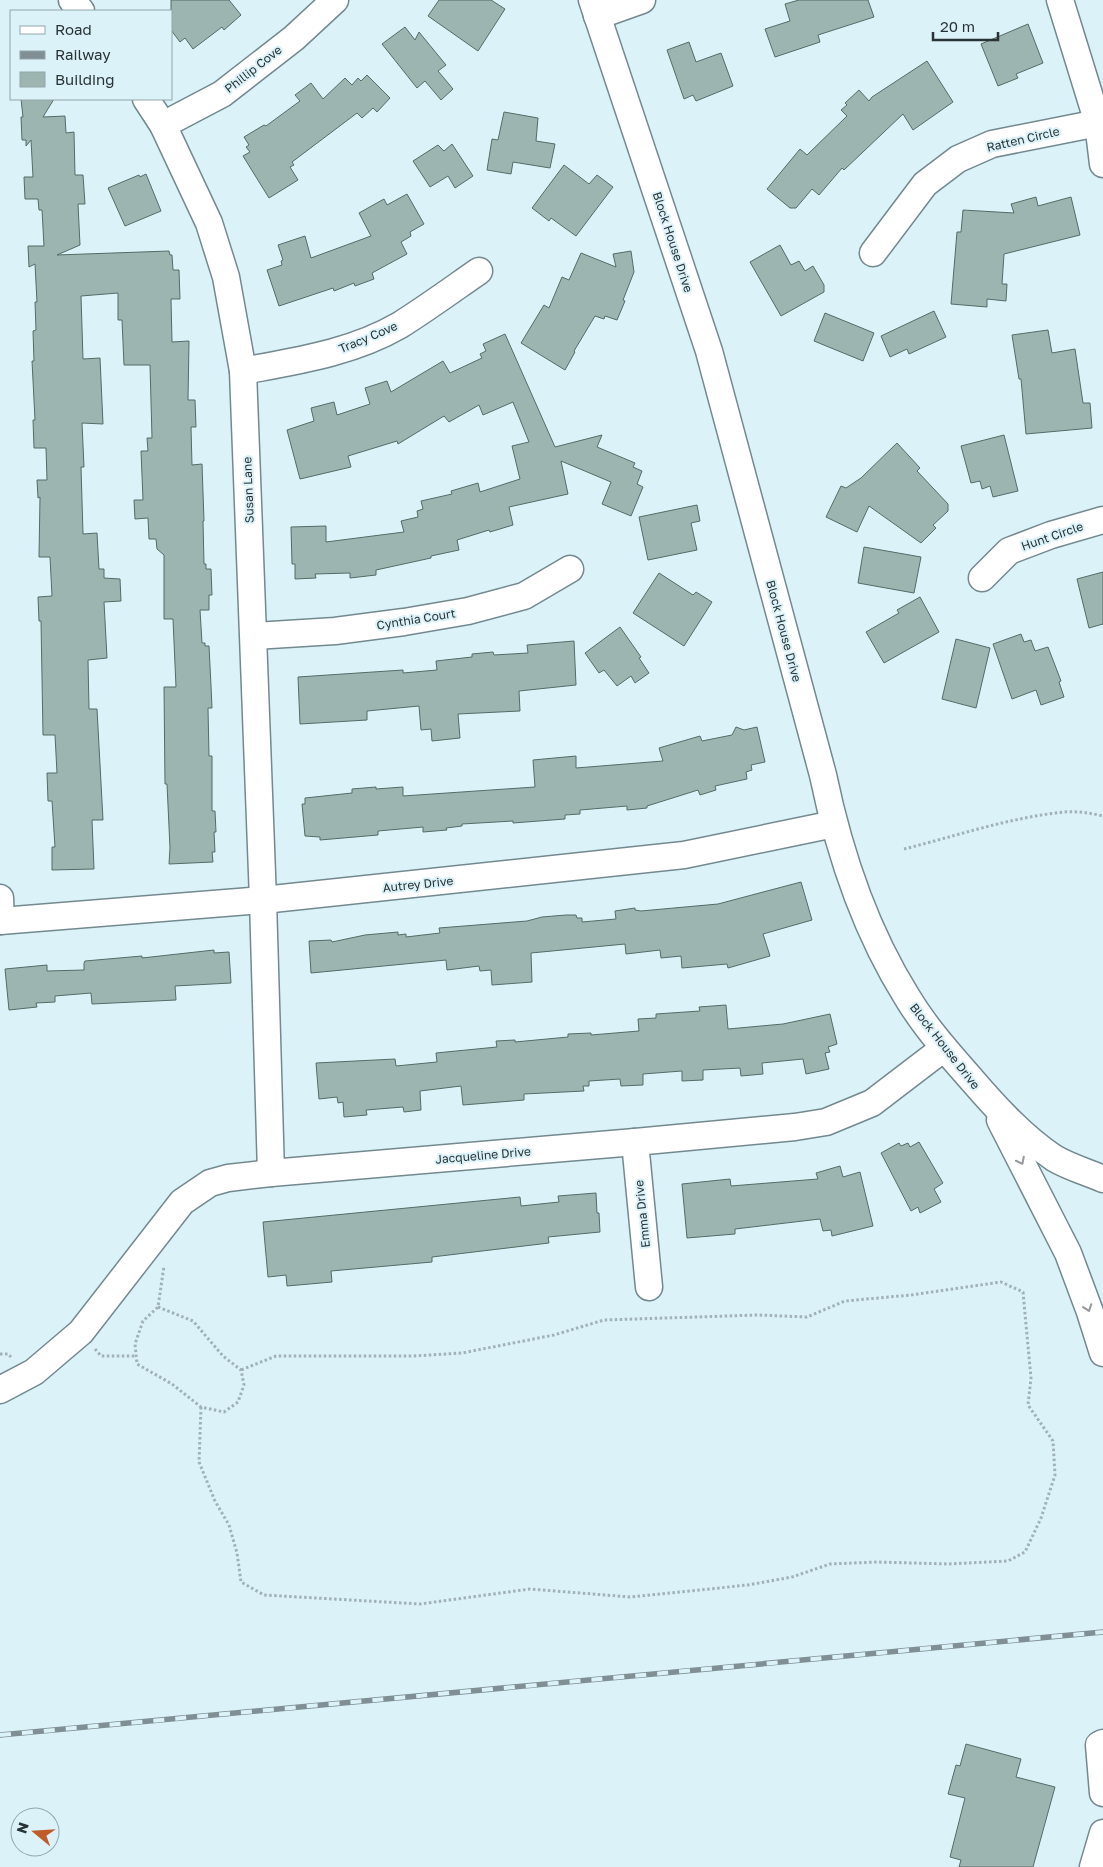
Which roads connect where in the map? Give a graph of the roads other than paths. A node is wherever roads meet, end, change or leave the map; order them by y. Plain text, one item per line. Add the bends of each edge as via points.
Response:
1 (72, 0) edge
2 (335, 0) edge
3 (642, 0) edge
4 (1060, 0) edge
5 (595, 8) edge
6 (80, 10) edge
7 (147, 100) edge
8 (1098, 123) junction
9 (163, 125) junction
10 (1103, 164) edge
11 (873, 253) dead end
12 (479, 271) dead end
13 (243, 371) junction
14 (1103, 520) edge
15 (570, 569) dead end
16 (982, 578) dead end
17 (254, 636) junction
18 (834, 824) junction
19 (263, 900) junction
20 (0, 913) edge
21 (944, 1048) junction
22 (991, 1102) junction
23 (634, 1142) junction
24 (271, 1173) junction
25 (1103, 1179) edge
26 (649, 1287) dead end
27 (1103, 1353) edge
28 (0, 1390) edge
29 (1103, 1743) edge
30 (1103, 1792) edge
31 (1103, 1834) edge
32 (1093, 1867) edge

1 - 6 street
2 - 9 street, Phillip Cove via 294,38 222,94
3 - 5 street
4 - 8 street
5 - 18 street, Block House Drive via 710,351
7 - 9 street, Susan Lane
8 - 10 street
8 - 11 street, Ratten Circle via 992,144 958,159 925,184
9 - 13 street, Susan Lane via 209,223 226,277
12 - 13 street, Tracy Cove via 399,325 352,347
13 - 17 street, Susan Lane
14 - 16 street, Hunt Circle via 1009,551
15 - 17 street, Cynthia Court via 524,596 468,611 345,630
17 - 19 street, Susan Lane
18 - 19 street, Autrey Drive via 684,855
18 - 21 street, Block House Drive via 879,946 907,997
19 - 20 street, Autrey Drive
19 - 24 street
21 - 22 street, Block House Drive
21 - 23 street, Jacqueline Drive via 872,1103 826,1122
22 - 25 street, Block House Drive via 1026,1137 1056,1159
22 -> 27 street via 1068,1253
23 - 24 street, Jacqueline Drive
23 - 26 street, Emma Drive
24 - 28 street, Jacqueline Drive via 210,1183 182,1202 81,1332 34,1372
29 - 30 street via 1099,1745
31 - 32 street

